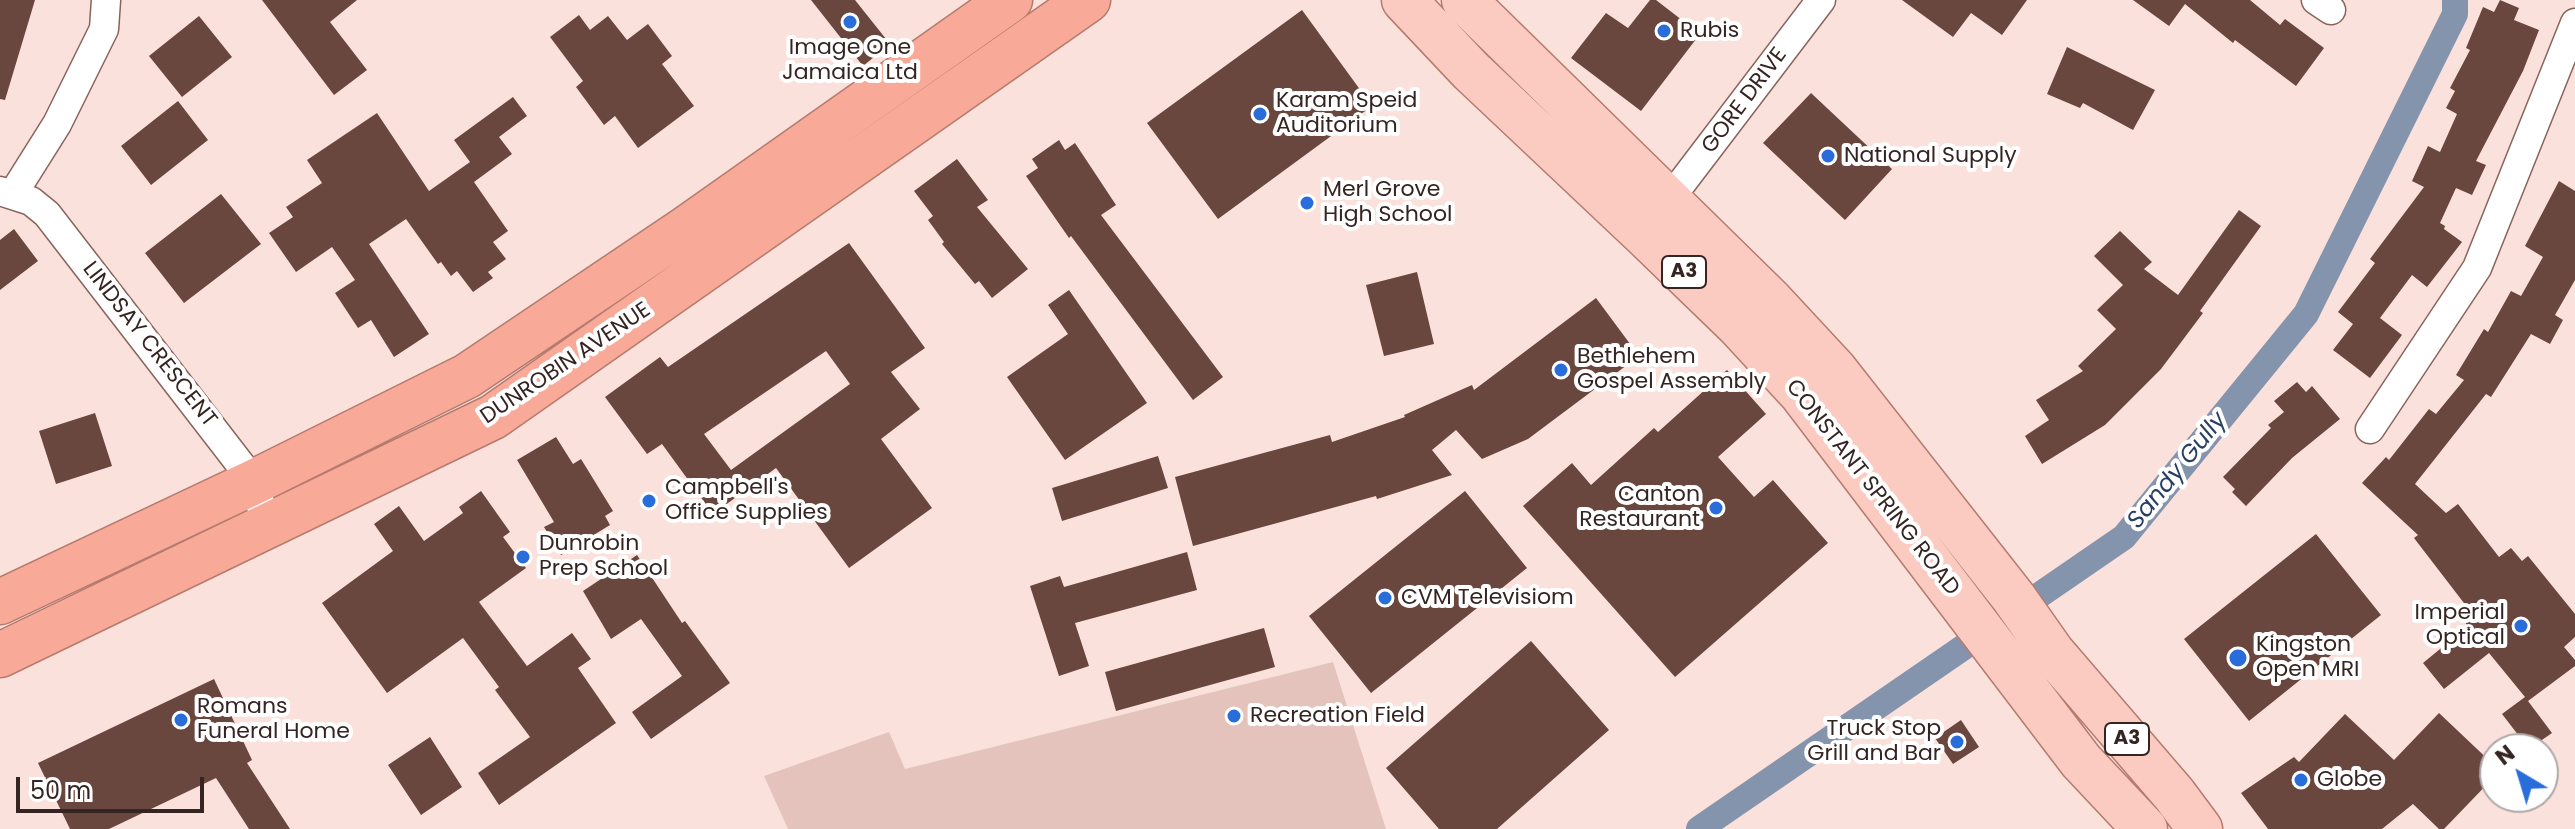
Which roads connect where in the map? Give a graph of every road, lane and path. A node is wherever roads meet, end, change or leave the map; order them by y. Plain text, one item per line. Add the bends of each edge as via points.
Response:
1 (106, 0) edge
2 (1010, 0) edge
3 (1088, 0) edge
4 (1404, 0) edge
5 (1464, 0) edge
6 (1821, 0) edge
7 (2575, 23) edge
8 (6, 192) edge
9 (1668, 201) junction
10 (2370, 429) dead end
11 (254, 482) junction
12 (267, 527) junction
13 (0, 602) edge
14 (0, 655) edge
15 (2203, 827) edge
16 (2145, 829) edge

1 - 8 street via 104,29 57,124
2 - 11 highway, DUNROBIN AVENUE via 467,376
3 - 12 highway, DUNROBIN AVENUE via 493,417
4 - 16 main road, CONSTANT SPRING ROAD / A3 via 1801,393 2081,761
5 - 9 main road, CONSTANT SPRING ROAD / A3
6 - 9 street, GORE DRIVE
7 - 10 street via 2477,268
8 - 11 street, LINDSAY CRESCENT via 47,214
9 - 15 main road, CONSTANT SPRING ROAD / A3 via 1835,370 2052,652
11 - 12 street, LINDSAY CRESCENT
11 - 13 highway, DUNROBIN AVENUE
12 - 14 highway, DUNROBIN AVENUE

